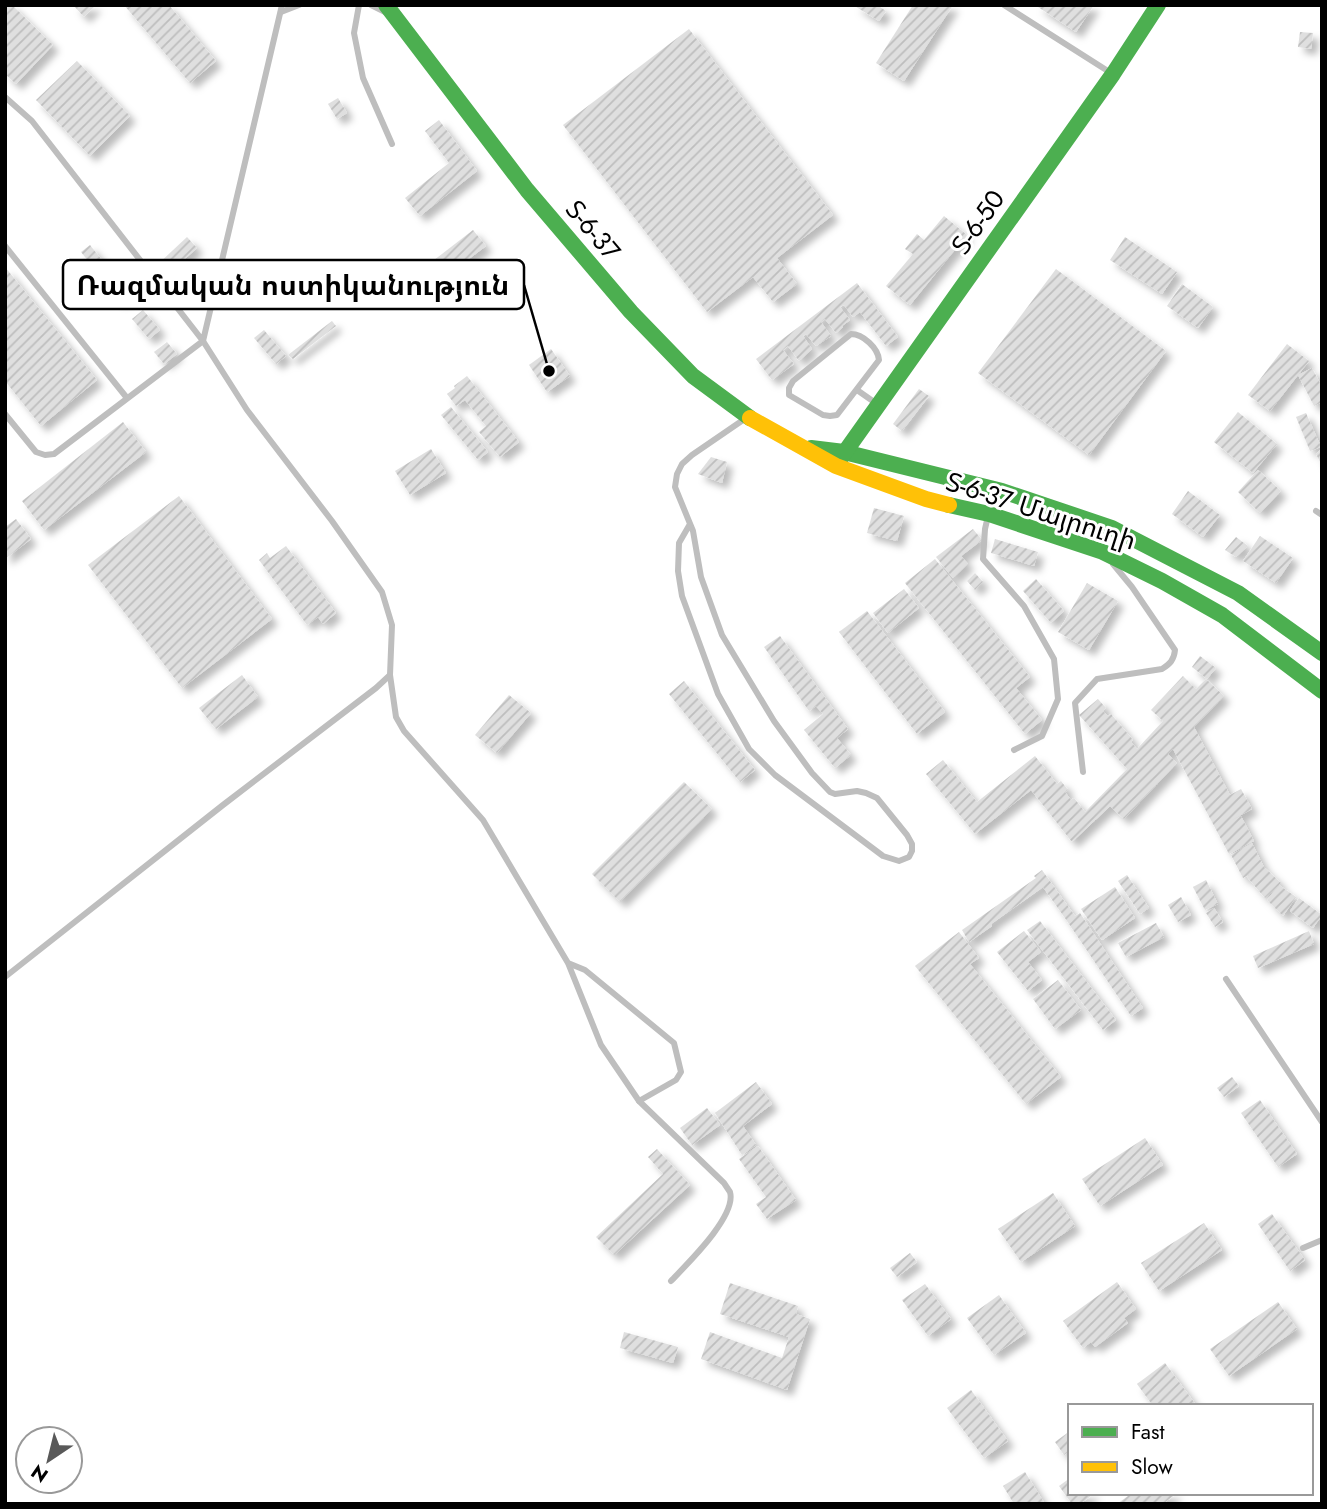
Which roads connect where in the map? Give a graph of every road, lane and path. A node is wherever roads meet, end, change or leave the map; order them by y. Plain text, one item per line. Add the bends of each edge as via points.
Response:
1 (299, 5) edge
2 (359, 5) edge
3 (371, 5) edge
4 (1003, 5) edge
5 (1158, 5) edge
6 (281, 9) edge
7 (390, 10) edge
8 (1113, 74) junction
9 (5, 97) edge
10 (392, 144) dead end
11 (5, 246) edge
12 (203, 341) junction
13 (857, 390) junction
14 (127, 398) junction
15 (879, 405) junction
16 (5, 414) edge
17 (748, 417) junction
18 (802, 446) joint
19 (840, 459) junction
20 (989, 514) junction
21 (690, 524) junction
22 (1112, 528) junction
23 (1103, 552) junction
24 (1322, 653) edge
25 (390, 675) junction
26 (1322, 691) edge
27 (1014, 750) dead end
28 (1083, 772) dead end
29 (568, 963) junction
30 (5, 977) edge
31 (1226, 979) dead end
32 (639, 1101) junction
33 (1322, 1122) edge
34 (1322, 1240) edge
35 (1303, 1248) dead end
36 (671, 1281) dead end

1 - 6 lane
2 - 10 lane via 354,33 363,78
3 - 7 lane
4 - 8 lane
5 - 8 main road, Տ-6-50 / Տ-6-50
6 - 12 lane
7 - 17 main road, Տ-6-37 / Տ-6-37 via 527,190 631,312 693,376
8 - 15 main road, Տ-6-50 / Տ-6-50
9 - 12 lane via 32,121
11 - 14 lane
12 - 14 lane
12 - 25 lane via 247,410 382,592 392,625
13 - 13 lane via 837,415 830,416 789,394 793,381 850,334 864,338 879,354
13 - 15 lane
14 - 16 lane via 54,454 37,452
15 - 19 main road, Տ-6-50 / Տ-6-50
17 - 18 main road, Տ-6-37 / Տ-6-37
17 - 21 lane via 682,464 675,487
18 - 19 main road, Տ-6-37 Մայրուղի / Տ-6-37
19 - 20 main road, Տ-6-37 Մայրուղի / Տ-6-37 via 926,499
19 - 22 main road, Տ-6-37 Մայրուղի / Տ-6-37 via 1002,491
20 - 23 main road, Տ-6-37 Մայրուղի / Տ-6-37
20 - 27 lane via 984,559 1024,606 1054,659 1058,699 1042,736
21 - 21 lane via 701,577 722,635 774,721 830,792 866,793 877,798 908,835 912,844 909,857 899,861 883,856 784,782 749,749 718,694 682,596 678,543
22 - 23 main road
22 - 24 main road, Տ-6-37 Մայրուղի / Տ-6-37 via 1238,593
23 - 26 main road, Տ-6-37 Մայրուղի / Տ-6-37 via 1222,615
23 - 28 lane via 1175,650 1174,658 1162,669 1097,679 1075,703
25 - 29 lane via 396,717 404,731 483,820
25 - 30 lane
29 - 32 lane via 601,1045
29 - 32 lane via 584,970 674,1043 681,1072 677,1080
31 - 33 lane
32 - 36 lane via 731,1194 728,1212 717,1229
34 - 35 lane

